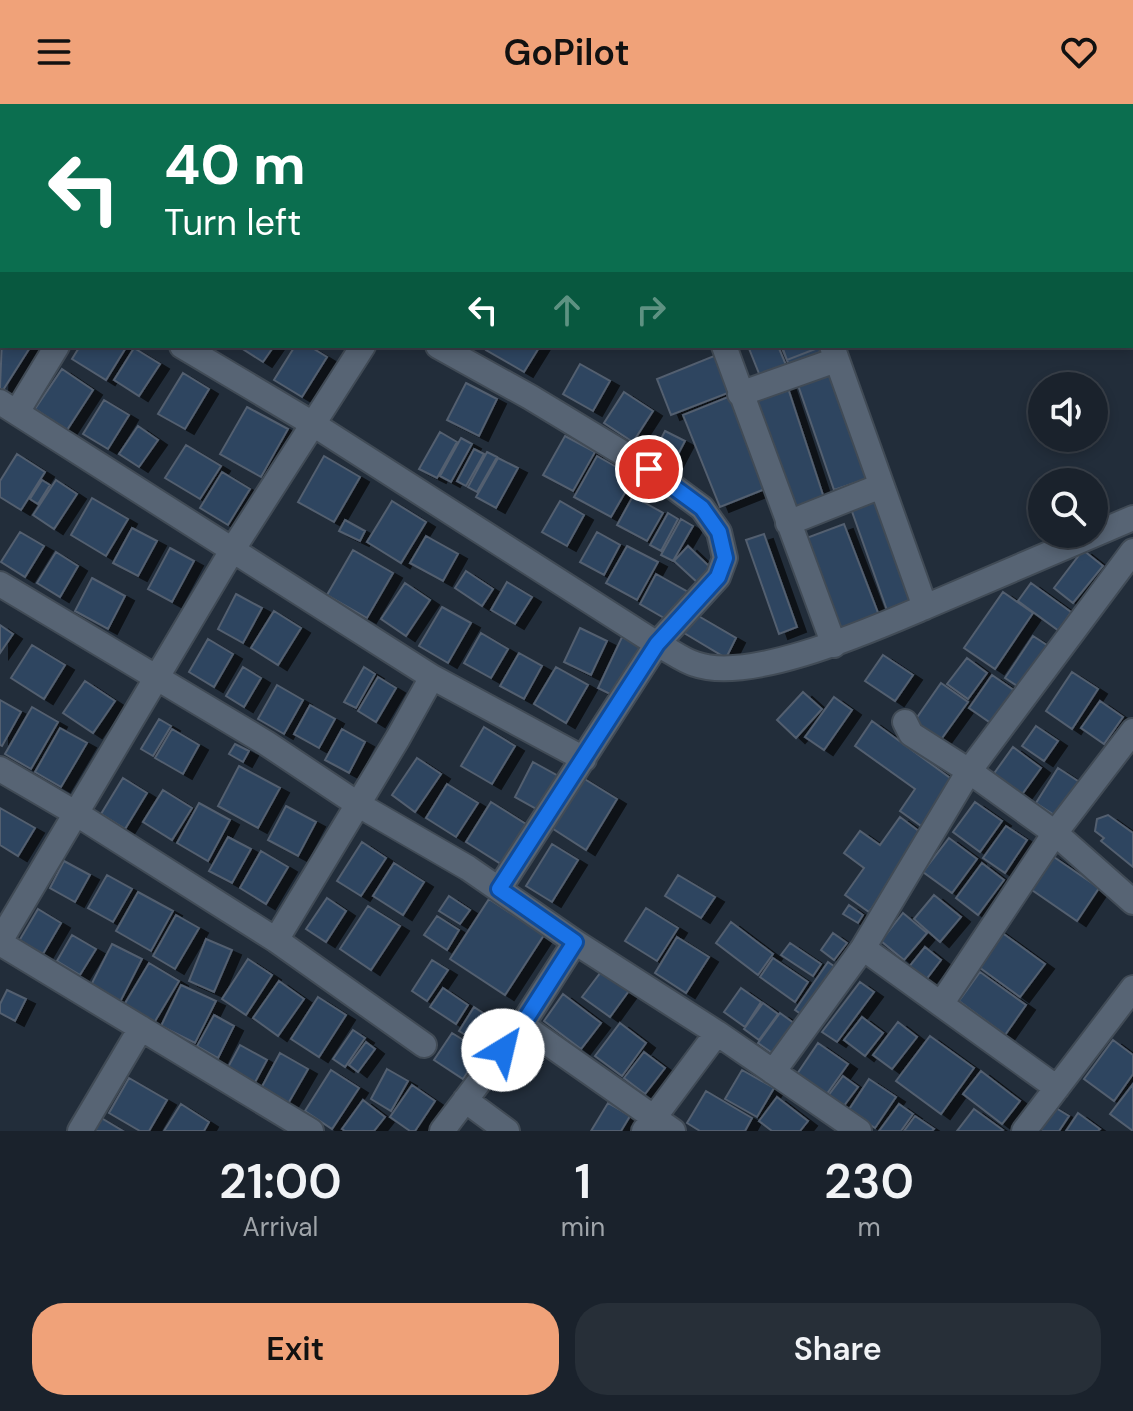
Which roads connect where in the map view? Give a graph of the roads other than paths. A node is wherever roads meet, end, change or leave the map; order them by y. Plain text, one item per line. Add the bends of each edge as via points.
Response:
1 (55, 348) edge
2 (185, 348) edge
3 (362, 348) edge
4 (442, 348) edge
5 (725, 348) edge
6 (834, 353) edge
7 (740, 394) junction
8 (9, 407) edge
9 (313, 424) junction
10 (881, 486) junction
11 (1133, 518) edge
12 (788, 523) junction
13 (233, 549) junction
14 (1133, 551) edge
15 (0, 584) edge
16 (925, 607) junction
17 (657, 644) junction
18 (834, 645) junction
19 (432, 677) junction
20 (156, 679) junction
21 (905, 722) dead end
22 (1133, 731) edge
23 (584, 759) junction
24 (0, 769) edge
25 (969, 771) junction
26 (359, 805) junction
27 (77, 814) junction
28 (1055, 833) junction
29 (499, 889) junction
30 (1133, 902) edge
31 (276, 940) junction
32 (0, 942) edge
33 (575, 942) junction
34 (863, 948) junction
35 (1133, 988) edge
36 (941, 1004) junction
37 (522, 1025) junction
38 (141, 1028) junction
39 (717, 1033) junction
40 (424, 1045) dead end
41 (773, 1072) junction
42 (1057, 1088) junction
43 (465, 1100) junction
44 (829, 1123) edge
45 (657, 1127) edge
46 (80, 1131) edge
47 (311, 1131) edge
48 (442, 1131) edge
49 (507, 1131) edge
50 (859, 1131) edge
51 (1024, 1131) edge

1 - 8 street
2 - 9 street
3 - 9 street
4 - 17 street via 649,469 702,508 719,532 725,558 718,577
5 - 7 street
6 - 7 street
6 - 10 street
7 - 12 street
8 - 13 street
9 - 13 street
9 - 17 street
10 - 12 street
10 - 16 street
11 - 16 street
12 - 18 street
13 - 19 street
13 - 20 street
14 - 25 street
15 - 20 street
16 - 18 street
17 - 18 street via 696,665 716,667 759,665
17 - 23 street
19 - 23 street
19 - 26 street
20 - 26 street
20 - 27 street
21 - 25 street via 911,734
22 - 28 street
23 - 29 street
24 - 27 street
25 - 28 street
25 - 34 street
26 - 29 street
26 - 31 street
27 - 31 street
27 - 32 street
28 - 30 street
28 - 36 street
29 - 33 street
31 - 40 street
32 - 38 street
33 - 37 street
33 - 39 street
34 - 36 street
34 - 41 street
35 - 42 street
36 - 42 street
37 - 43 street
37 - 45 street
38 - 46 street
38 - 47 street
39 - 41 street
39 - 45 street
41 - 44 street
42 - 51 street
43 - 48 street
43 - 49 street
44 - 50 street

